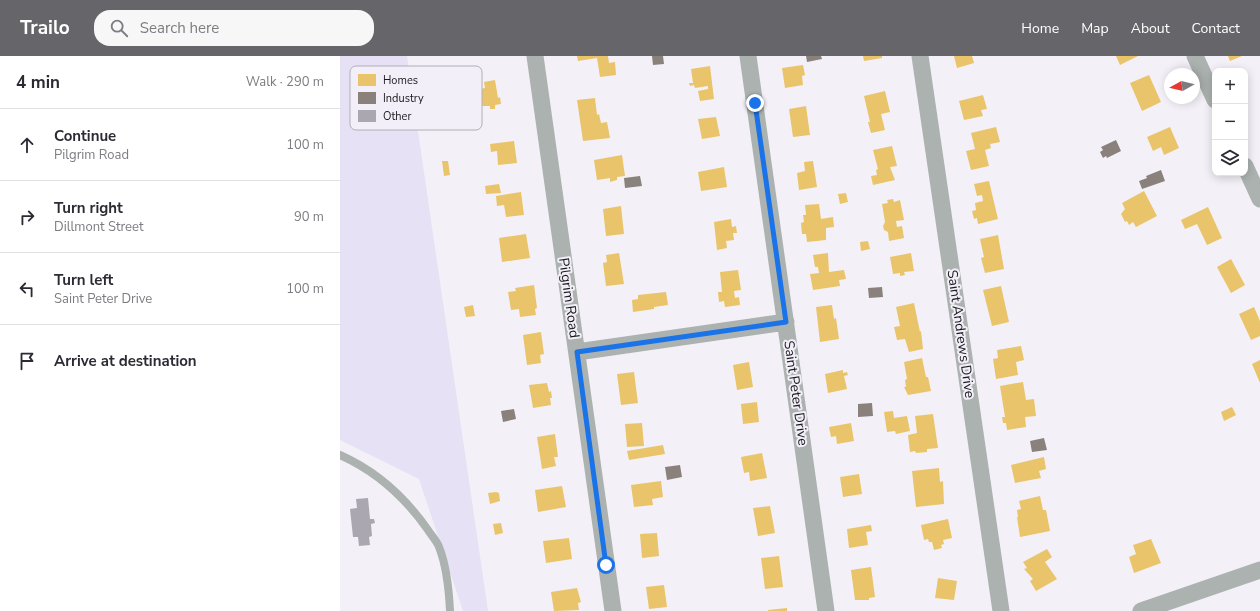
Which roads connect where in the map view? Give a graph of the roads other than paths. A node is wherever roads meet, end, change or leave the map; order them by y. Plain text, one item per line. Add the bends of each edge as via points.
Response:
1 (535, 56) edge
2 (748, 56) edge
3 (920, 56) edge
4 (1195, 56) edge
5 (1212, 93) edge
6 (1248, 173) edge
7 (1260, 199) edge
8 (786, 322) junction
9 (577, 352) junction
10 (340, 455) edge
11 (1260, 570) edge
12 (450, 611) edge
13 (613, 611) edge
14 (826, 611) edge
15 (1001, 611) edge
16 (1141, 611) edge

1 - 9 street, Pilgrim Road
2 - 8 street, Saint Peter Drive
3 - 15 street, Saint Andrews Drive
4 - 5 street
6 - 7 street
8 - 9 street
8 - 14 street, Saint Peter Drive
9 - 13 street, Pilgrim Road
10 - 12 lane via 385,482 416,514 439,547 449,589
11 - 16 street

